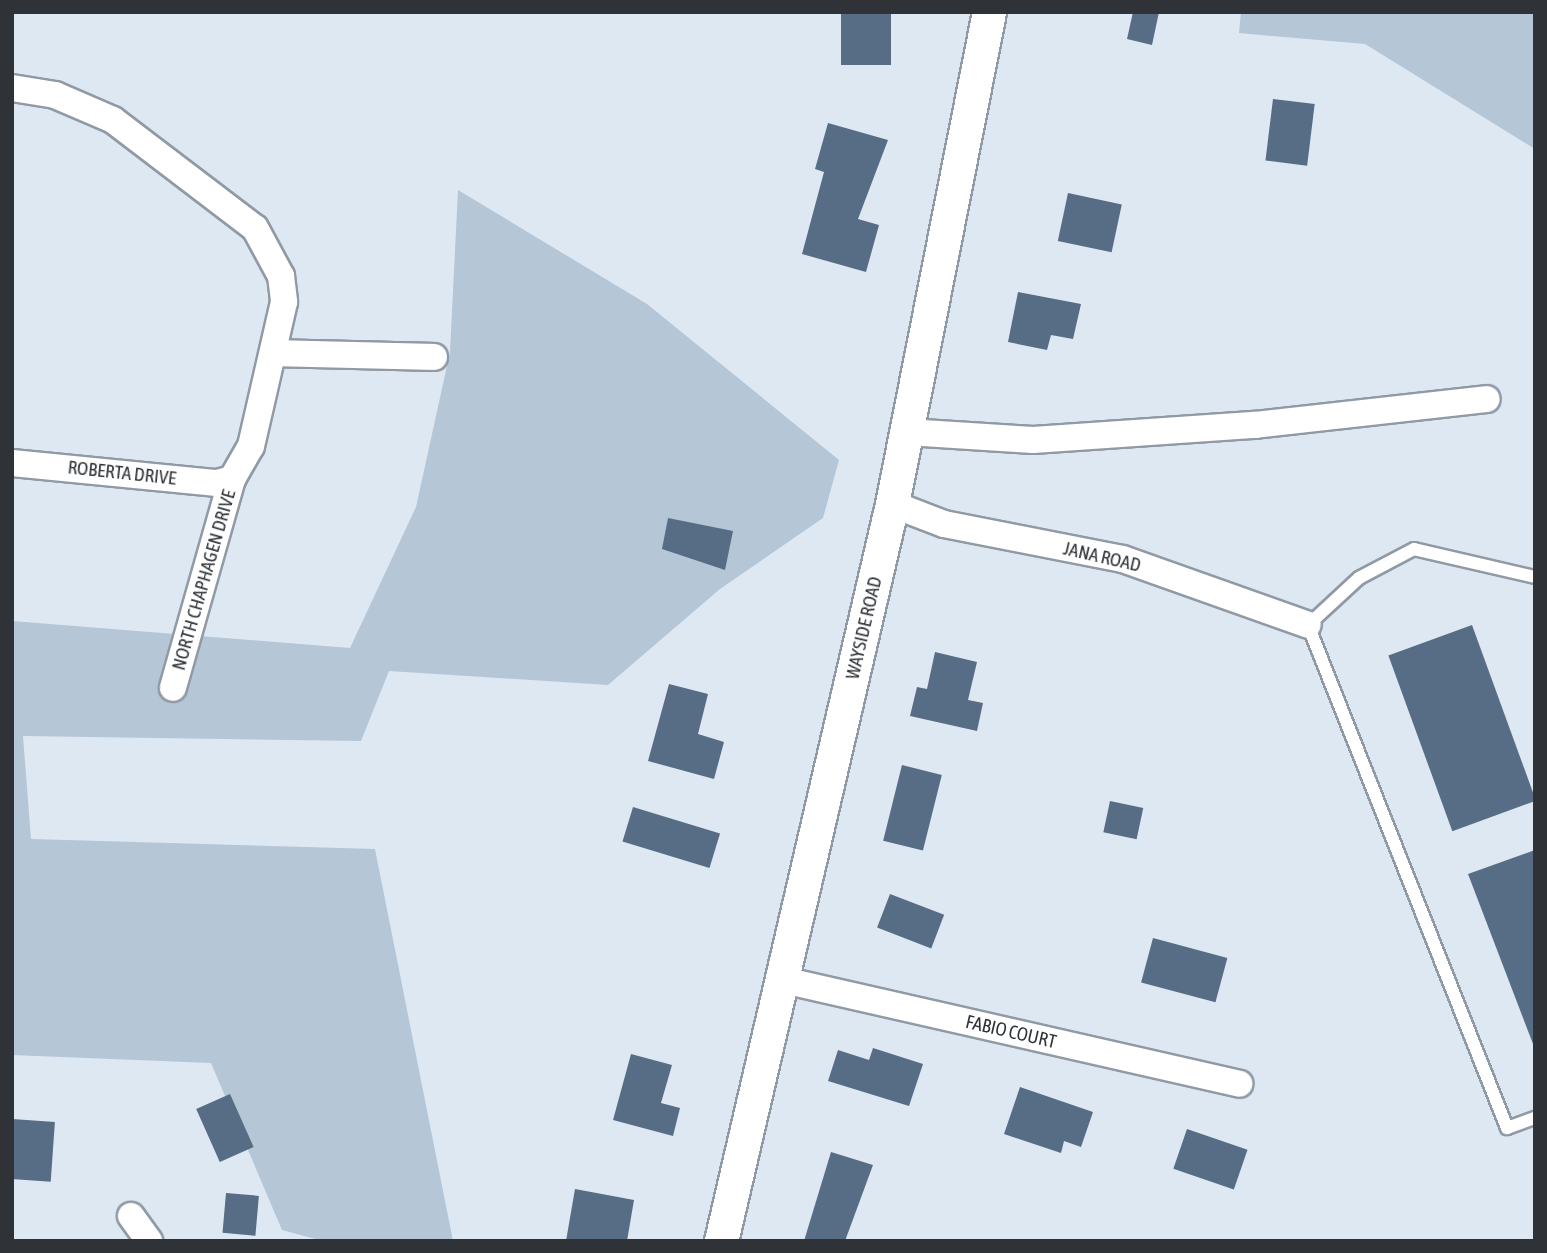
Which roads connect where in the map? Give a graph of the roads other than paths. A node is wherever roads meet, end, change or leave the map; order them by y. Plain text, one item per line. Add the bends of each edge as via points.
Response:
1 (989, 12) edge
2 (12, 88) edge
3 (272, 353) junction
4 (434, 358) dead end
5 (1487, 399) dead end
6 (907, 432) junction
7 (12, 463) edge
8 (232, 479) junction
9 (892, 504) junction
10 (1535, 577) edge
11 (1308, 625) junction
12 (173, 688) dead end
13 (783, 980) junction
14 (1239, 1084) dead end
15 (1535, 1118) edge
16 (131, 1216) dead end
17 (149, 1241) edge
18 (722, 1241) edge

1 - 6 street, WAYSIDE ROAD
2 - 3 street, NORTH CHAPHAGEN DRIVE via 55,95 113,120 255,228 281,276 284,302
3 - 4 street
3 - 8 street, NORTH CHAPHAGEN DRIVE via 247,457
5 - 6 street via 1255,425 1033,440
6 - 9 street, WAYSIDE ROAD
7 - 8 street, ROBERTA DRIVE via 217,483
8 - 12 street, NORTH CHAPHAGEN DRIVE
9 - 11 street, JANA ROAD via 944,524 1123,559
9 - 13 street, WAYSIDE ROAD
10 - 11 lane via 1414,549 1359,579
11 - 15 lane via 1507,1128
13 - 14 street, FABIO COURT
13 - 18 street, WAYSIDE ROAD
16 - 17 street

